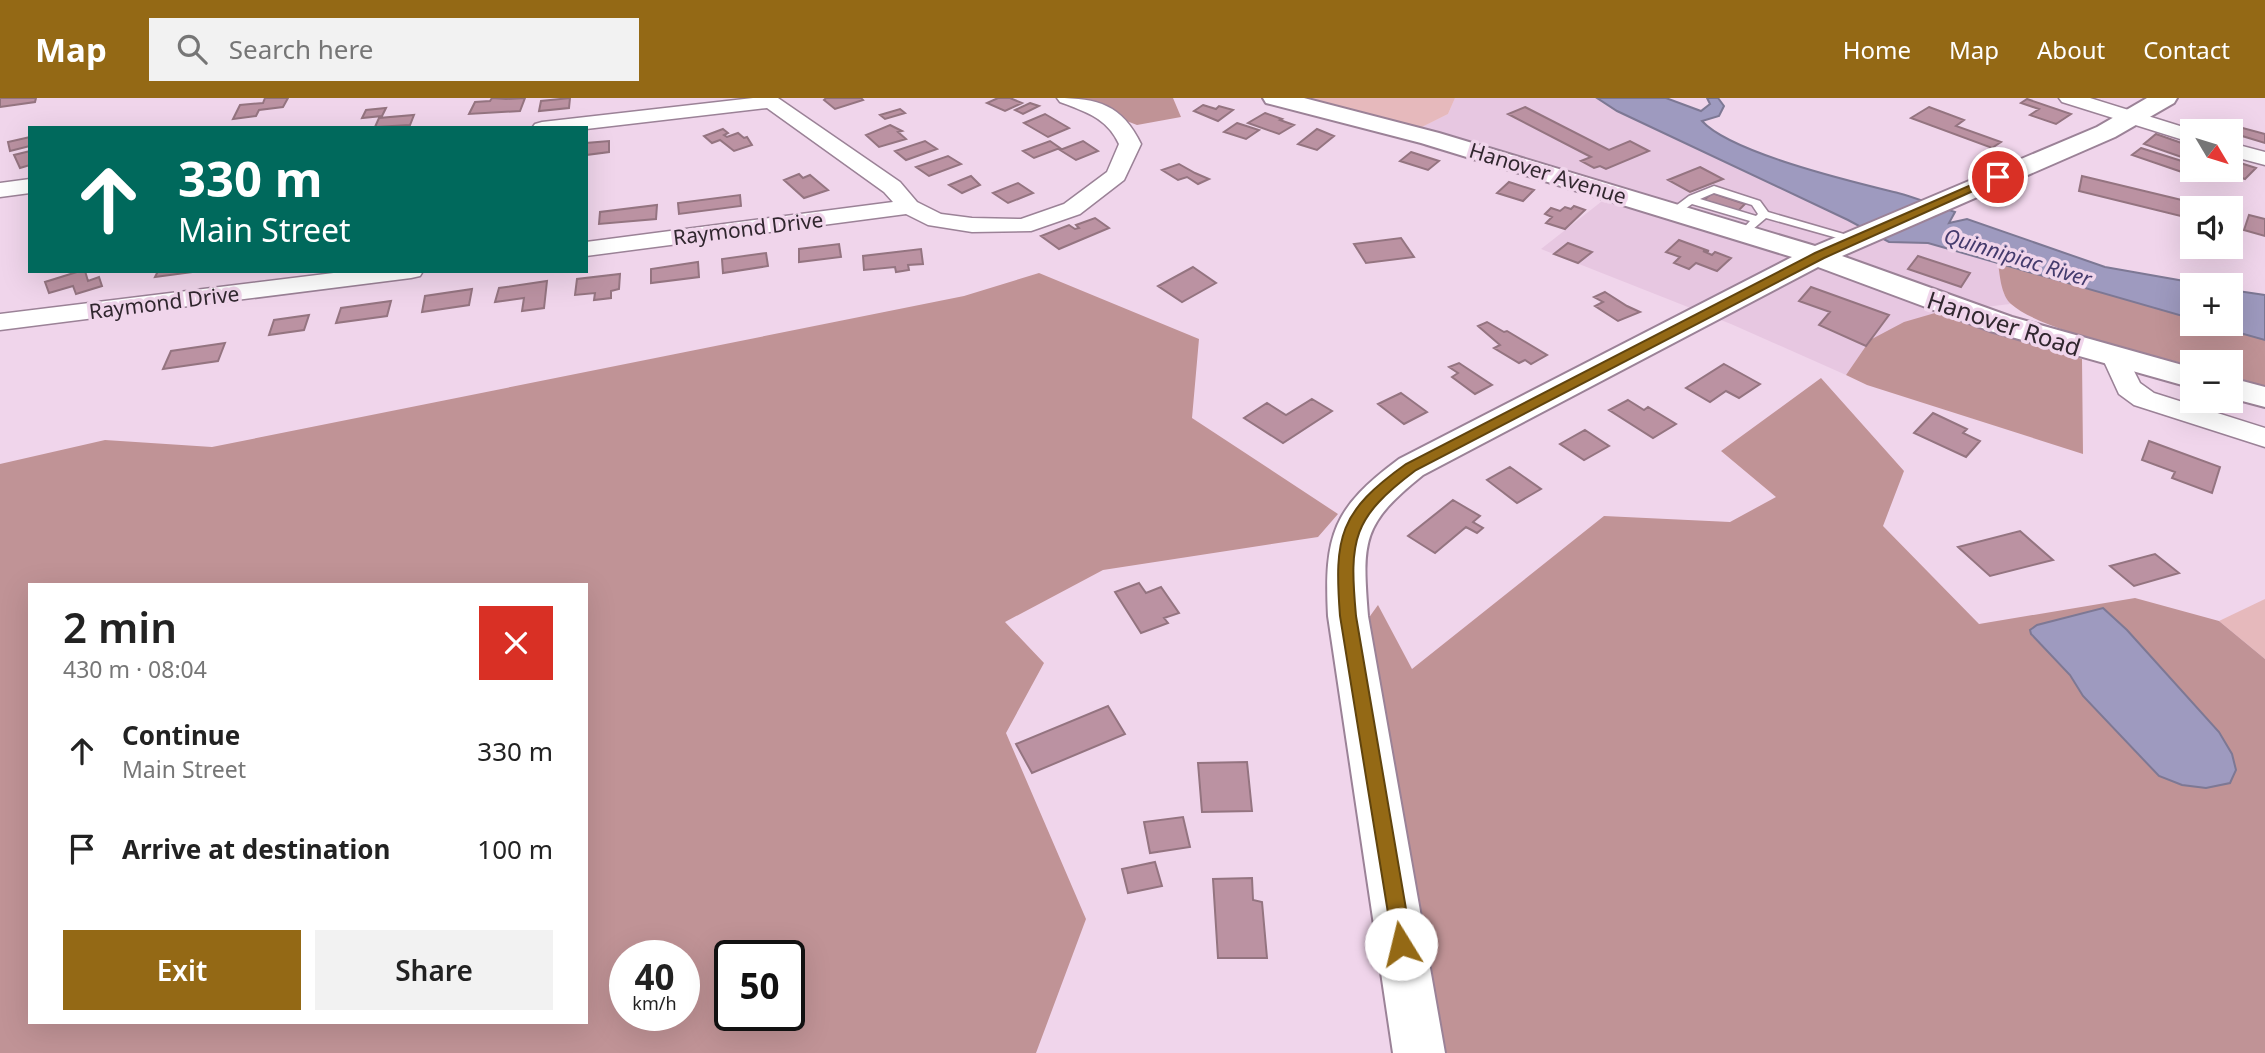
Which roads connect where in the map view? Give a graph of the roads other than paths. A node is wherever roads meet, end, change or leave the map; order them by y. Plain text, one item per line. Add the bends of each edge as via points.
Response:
1 (1067, 98) edge
2 (1275, 98) edge
3 (2069, 98) edge
4 (2165, 98) edge
5 (768, 100) edge
6 (2133, 119) junction
7 (558, 126) edge
8 (2180, 133) edge
9 (2244, 153) edge
10 (2265, 159) edge
11 (28, 186) edge
12 (0, 190) edge
13 (909, 207) junction
14 (1756, 222) junction
15 (1862, 235) junction
16 (588, 249) edge
17 (1819, 255) junction
18 (395, 273) edge
19 (0, 322) edge
20 (2115, 357) junction
21 (2180, 374) edge
22 (2243, 391) edge
23 (2265, 397) edge
24 (2265, 438) edge
25 (1419, 1053) edge

1 - 13 street via 1122,124 1130,144 1116,175 1072,209 1023,226 936,220
2 - 14 main road, Hanover Avenue
3 - 6 street
4 - 6 main road
5 - 7 street
5 - 13 street via 892,187
6 - 8 street
6 - 15 main road
9 - 10 street
11 - 12 street
13 - 16 street, Raymond Drive
14 - 15 lane
14 - 17 main road, Hanover Avenue
15 - 17 main road
17 - 20 main road, Hanover Road via 1957,309
17 - 25 main road via 1411,467 1363,508 1348,538 1348,616
18 - 19 street, Raymond Drive
20 - 21 main road, Hanover Road
20 - 24 street via 2129,388 2144,399
22 - 23 main road

